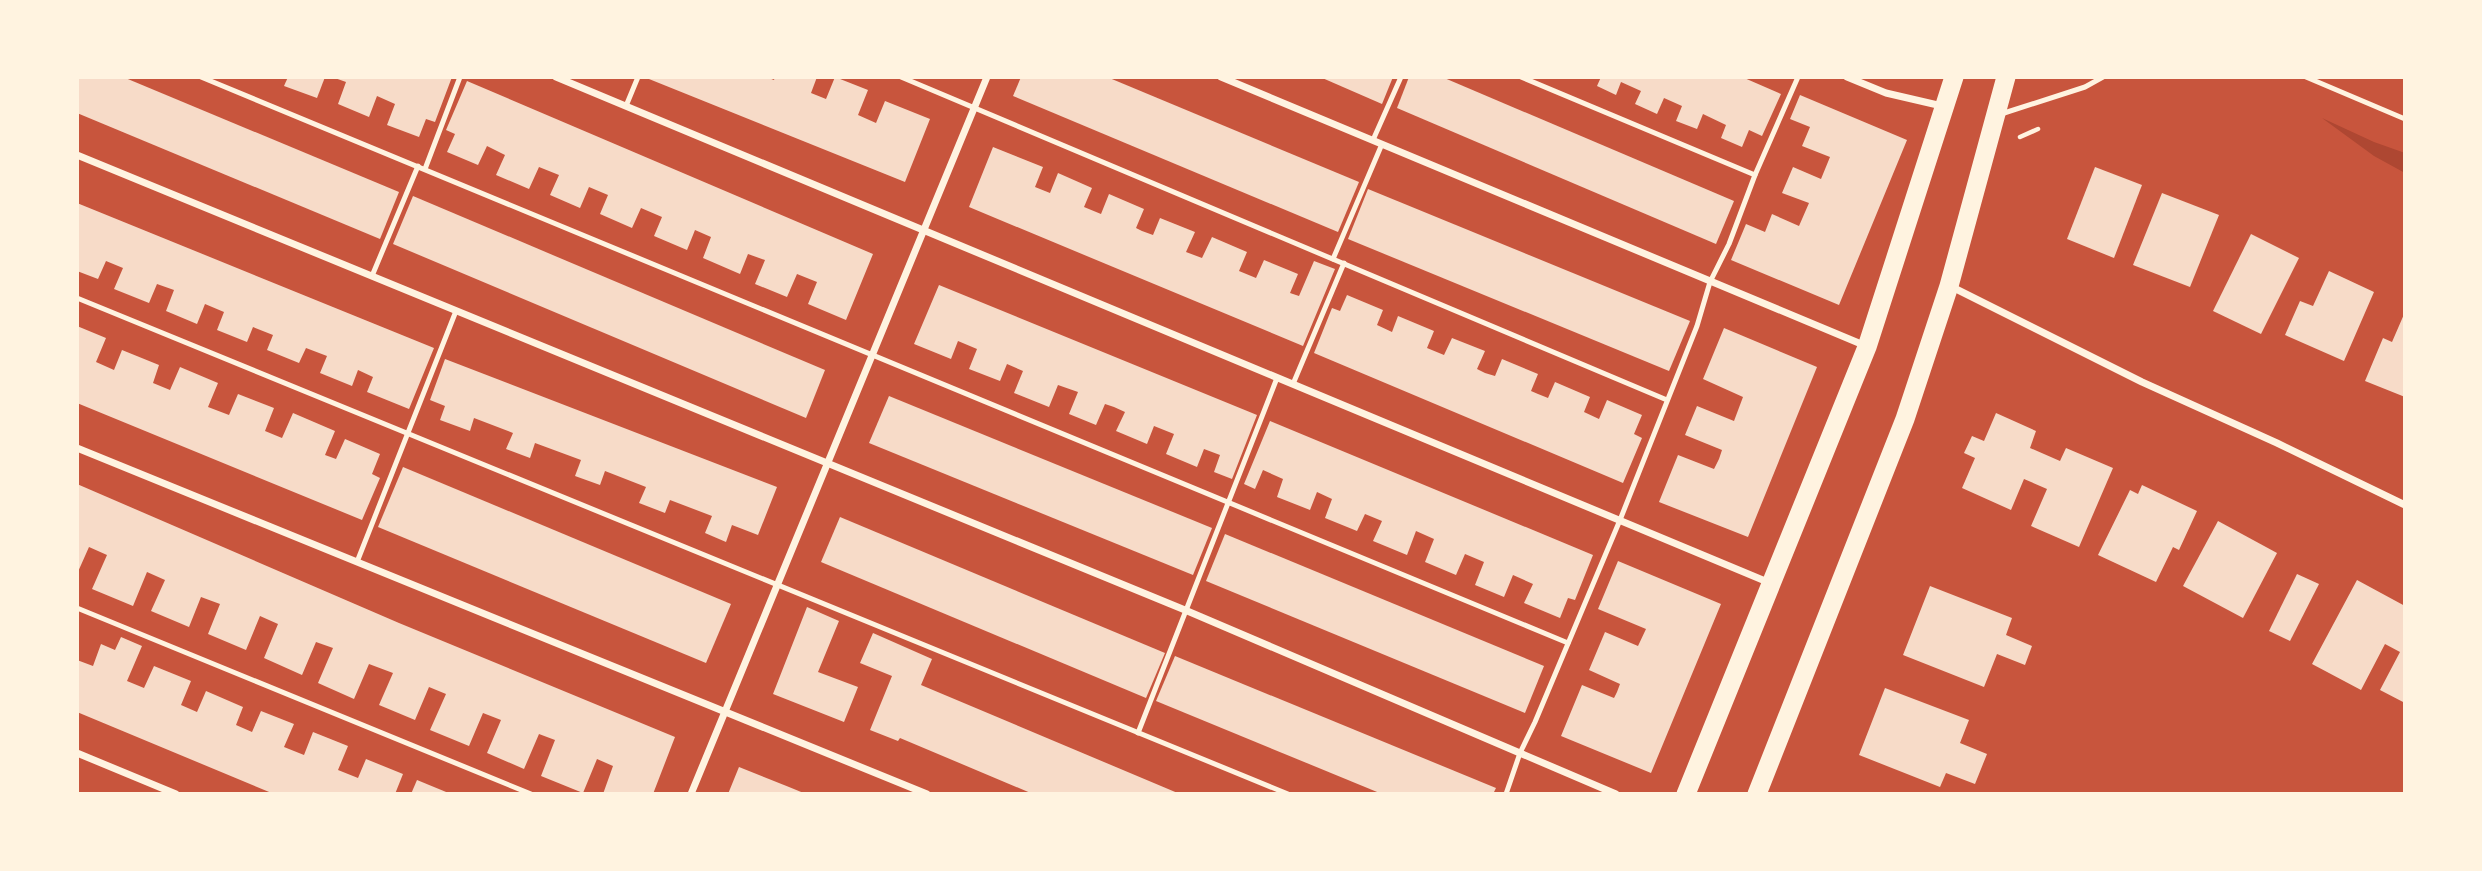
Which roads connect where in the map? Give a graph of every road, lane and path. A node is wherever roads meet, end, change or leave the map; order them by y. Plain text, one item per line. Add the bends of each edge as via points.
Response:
1 (201, 77) edge
2 (460, 77) edge
3 (556, 77) edge
4 (638, 77) edge
5 (901, 77) edge
6 (987, 77) edge
7 (1221, 77) edge
8 (1401, 77) edge
9 (1521, 77) edge
10 (1798, 77) edge
11 (1847, 77) edge
12 (1954, 77) edge
13 (2007, 77) edge
14 (2103, 77) edge
15 (2306, 77) edge
16 (626, 106) junction
17 (1946, 107) junction
18 (974, 108) junction
19 (1994, 116) junction
20 (2405, 120) edge
21 (1373, 140) junction
22 (1382, 144) junction
23 (77, 155) edge
24 (418, 166) junction
25 (425, 169) junction
26 (1755, 175) junction
27 (923, 231) junction
28 (1333, 259) junction
29 (1344, 263) junction
30 (372, 276) junction
31 (1710, 282) junction
32 (1949, 286) junction
33 (77, 298) edge
34 (456, 311) junction
35 (1867, 346) junction
36 (873, 354) junction
37 (1277, 378) junction
38 (1293, 384) junction
39 (1667, 400) junction
40 (408, 434) junction
41 (77, 448) edge
42 (827, 464) junction
43 (1230, 502) junction
44 (2405, 505) edge
45 (1620, 520) junction
46 (357, 562) junction
47 (1773, 584) junction
48 (777, 585) junction
49 (77, 608) edge
50 (1185, 610) junction
51 (1568, 643) junction
52 (725, 712) junction
53 (1138, 733) junction
54 (77, 753) edge
55 (1520, 753) junction
56 (176, 794) edge
57 (531, 794) edge
58 (691, 794) edge
59 (927, 794) edge
60 (1288, 794) edge
61 (1506, 794) edge
62 (1616, 794) edge
63 (1686, 794) edge
64 (1757, 794) edge

1 - 24 lane
2 - 25 lane
3 - 16 street
4 - 16 lane
5 - 18 lane
6 - 18 street
7 - 21 street
8 - 21 lane
9 - 26 lane
10 - 26 lane
11 - 17 street via 1886,93
12 - 17 highway
13 - 19 highway
14 - 19 lane
15 - 20 lane
16 - 27 street
17 - 35 highway
18 - 27 street
18 - 28 lane
19 - 32 highway
21 - 22 street
22 - 28 lane
22 - 31 street
23 - 30 street
24 - 25 lane
24 - 30 lane
25 - 36 lane
26 - 31 lane
27 - 36 street
27 - 37 street
28 - 29 lane
29 - 38 lane
29 - 39 lane
30 - 34 street
31 - 35 street
31 - 39 lane
32 - 44 street
32 - 64 highway via 1900,433
33 - 40 lane
34 - 40 lane
34 - 42 street
35 - 47 highway
36 - 42 street
36 - 43 lane
37 - 38 street
37 - 43 lane
38 - 45 street
39 - 45 lane
40 - 46 lane
40 - 48 lane
41 - 46 street
42 - 48 street
42 - 50 street
43 - 50 lane
43 - 51 lane
45 - 47 street
45 - 51 lane
46 - 52 street
47 - 63 highway
48 - 52 street
48 - 53 lane
49 - 57 lane
50 - 53 lane
50 - 55 street
51 - 55 lane
52 - 58 street
52 - 59 street
53 - 60 lane
54 - 56 street
55 - 61 lane
55 - 62 street

